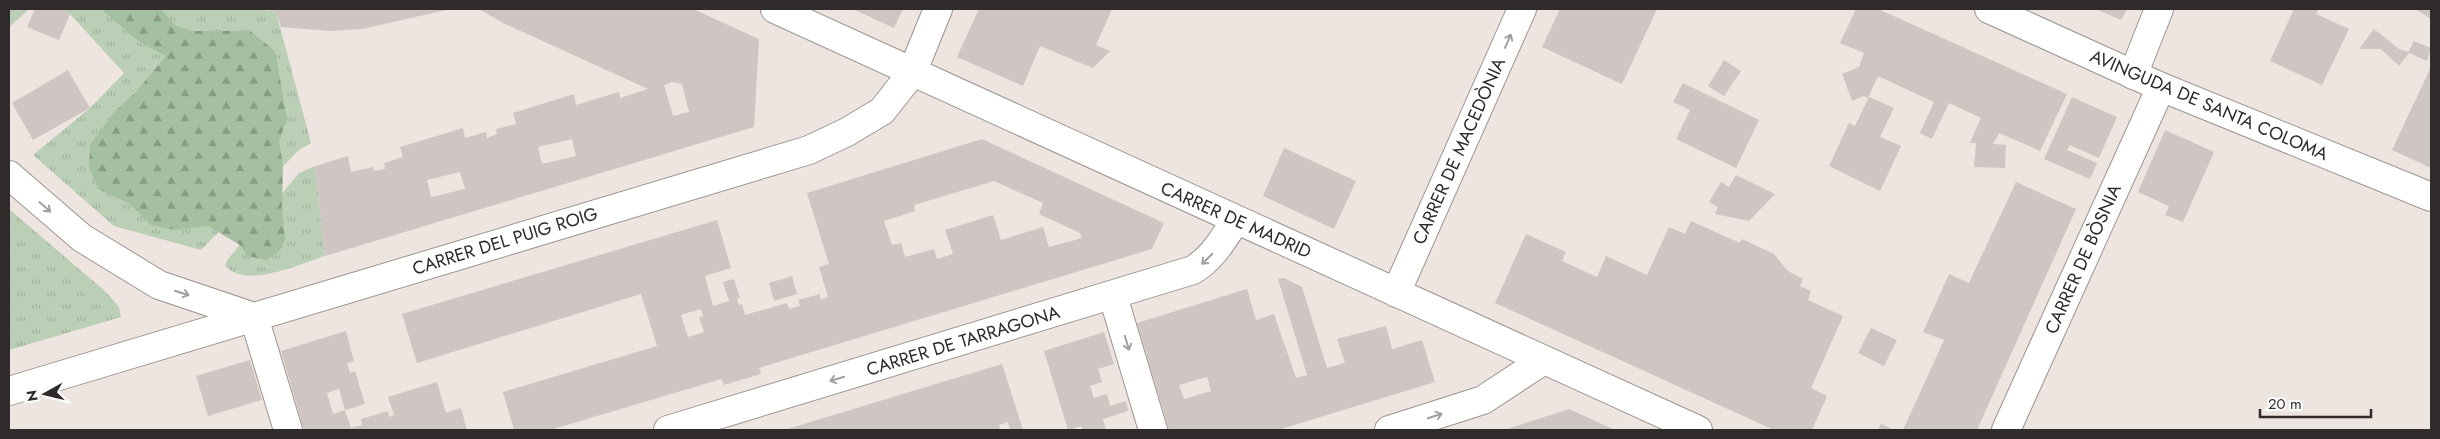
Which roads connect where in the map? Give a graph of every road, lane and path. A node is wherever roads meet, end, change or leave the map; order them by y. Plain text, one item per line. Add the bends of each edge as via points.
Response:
1 (775, 9) edge
2 (938, 9) edge
3 (1522, 9) edge
4 (1989, 9) edge
5 (2159, 9) edge
6 (912, 73) junction
7 (2133, 74) junction
8 (2160, 87) junction
9 (9, 175) edge
10 (2431, 197) edge
11 (1236, 220) junction
12 (1396, 293) junction
13 (1114, 296) junction
14 (254, 316) junction
15 (1544, 360) junction
16 (9, 391) edge
17 (288, 430) edge
18 (668, 430) edge
19 (1153, 430) edge
20 (1389, 430) edge
21 (1698, 430) edge
22 (2006, 430) edge

1 - 6 street, CARRER DE MADRID
2 - 6 street, CARRER DEL PUIG ROIG
12 -> 3 street, CARRER DE MACEDÒNIA
4 - 7 street, AVINGUDA DE SANTA COLOMA
5 - 7 street
6 - 11 street, CARRER DE MADRID
6 - 14 street, CARRER DEL PUIG ROIG via 882,111 809,150
7 - 8 street, AVINGUDA DE SANTA COLOMA
8 - 10 street, AVINGUDA DE SANTA COLOMA
8 - 22 street, CARRER DE BÒSNIA
9 -> 14 street via 82,238 159,285
11 - 12 street, CARRER DE MADRID
11 -> 13 street, CARRER DE TARRAGONA via 1203,264
12 - 15 street, CARRER DE MADRID
13 -> 18 street, CARRER DE TARRAGONA
13 -> 19 street
14 - 16 street, CARRER DEL PUIG ROIG
14 - 17 street
20 -> 15 street via 1483,400
15 - 21 street, CARRER DE MADRID

